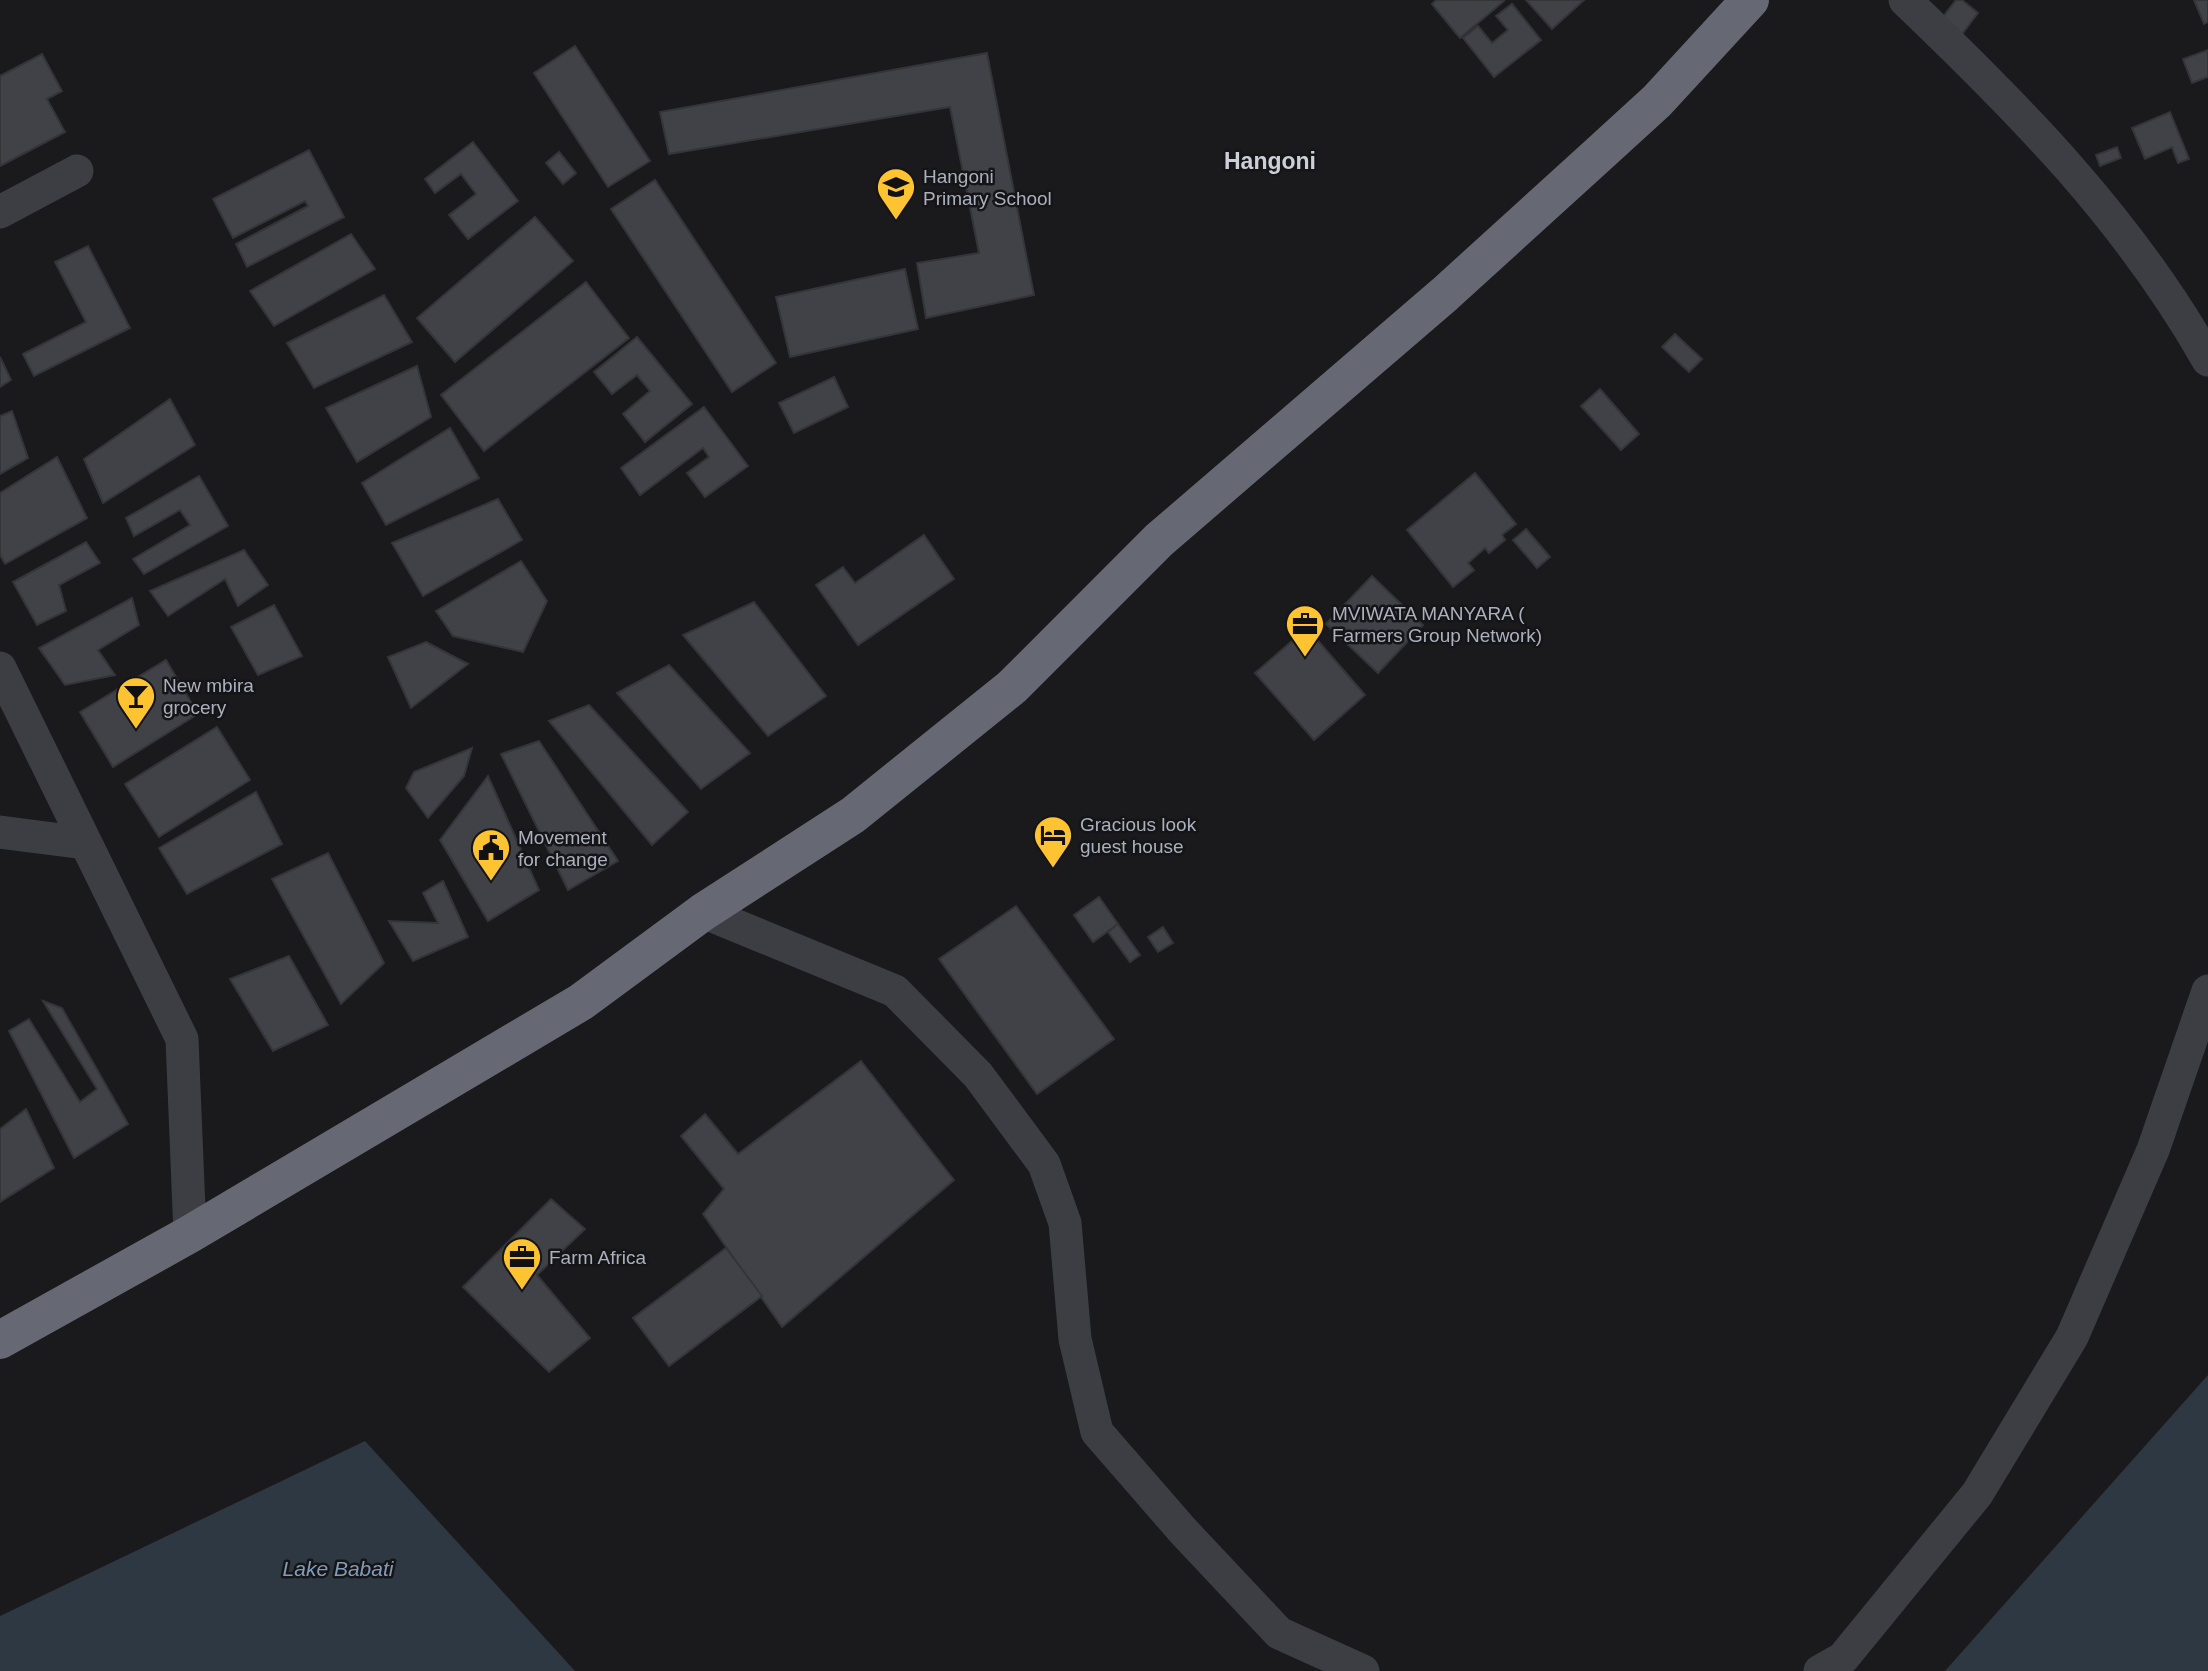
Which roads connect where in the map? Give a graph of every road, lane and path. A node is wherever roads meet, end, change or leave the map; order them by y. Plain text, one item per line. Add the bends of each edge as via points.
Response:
1 (1750, 0) edge
2 (1905, 0) edge
3 (77, 171) dead end
4 (0, 212) edge
5 (2205, 348) edge
6 (0, 668) edge
7 (0, 832) edge
8 (85, 843) junction
9 (703, 912) junction
10 (2208, 991) edge
11 (190, 1234) junction
12 (0, 1340) edge
13 (1363, 1671) edge
14 (1820, 1671) edge

1 - 9 highway via 1657,101 1445,294 1159,540 1012,687 853,815
2 - 5 street via 2081,178
3 - 4 street
6 - 8 street
7 - 8 street
8 - 11 street via 182,1039
9 - 11 highway via 581,1002
9 - 13 street via 895,991 978,1074 1044,1164 1065,1223 1075,1339 1097,1432 1279,1633
10 - 14 street via 2153,1150 2072,1337 1978,1494 1843,1658
11 - 12 highway

